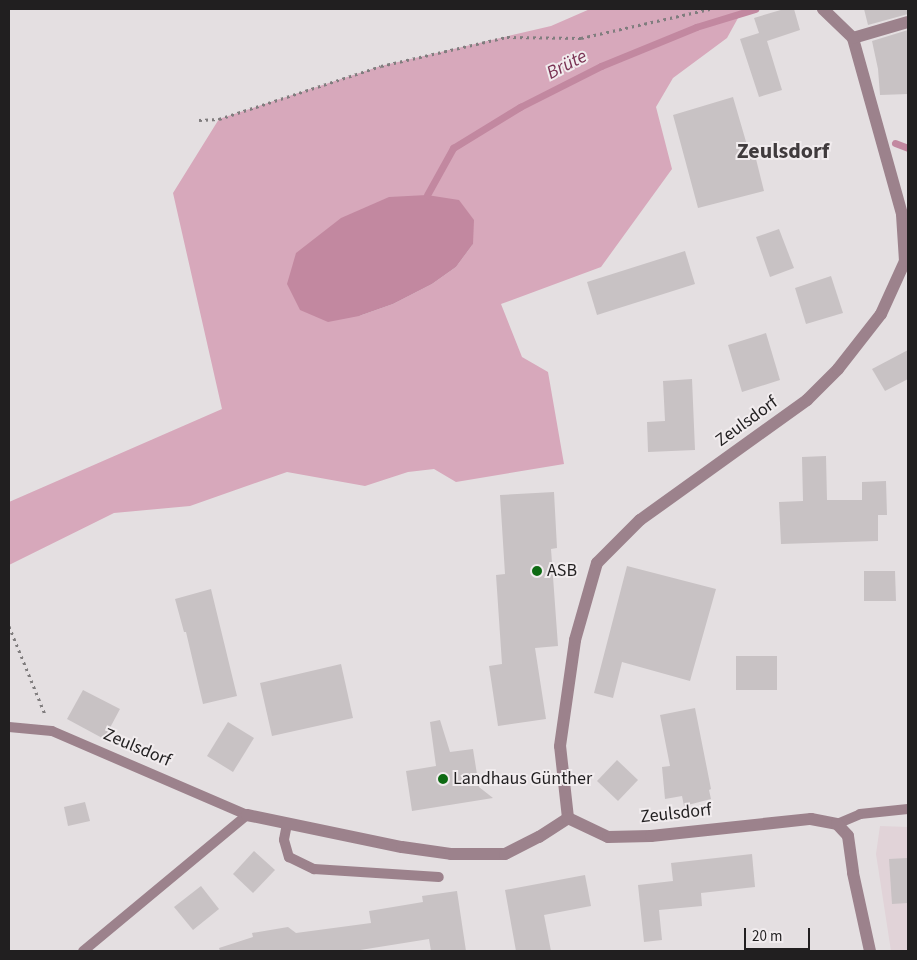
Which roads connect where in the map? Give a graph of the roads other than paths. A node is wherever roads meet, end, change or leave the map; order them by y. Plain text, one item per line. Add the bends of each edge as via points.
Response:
1 (823, 9) edge
2 (908, 22) edge
3 (852, 38) junction
4 (9, 727) edge
5 (908, 809) edge
6 (247, 815) junction
7 (568, 818) junction
8 (288, 824) junction
9 (837, 824) junction
10 (439, 877) dead end
11 (83, 951) edge
12 (870, 951) edge

1 - 3 street, Zeulsdorf
2 - 3 street
3 - 7 street, Zeulsdorf via 902,214 906,261 881,314 838,369 813,394 640,520 597,563 575,640 560,746
4 - 6 lane, Zeulsdorf via 52,731
5 - 9 lane via 860,814
6 - 8 street, Zeulsdorf
6 - 11 lane
7 - 8 street, Zeulsdorf via 505,854 451,854
7 - 9 street, Zeulsdorf via 608,837 651,836 811,820
8 - 10 lane via 284,840 289,857 314,869
9 - 12 street via 848,836

